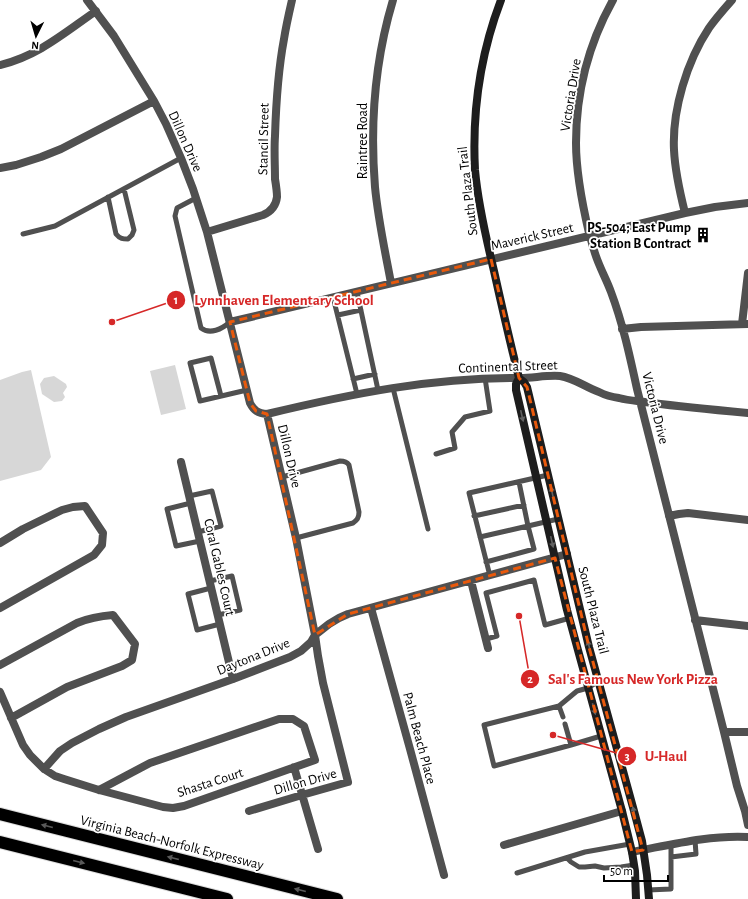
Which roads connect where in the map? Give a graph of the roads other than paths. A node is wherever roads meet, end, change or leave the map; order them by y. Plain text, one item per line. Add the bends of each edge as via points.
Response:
1 (87, 0) edge
2 (292, 0) edge
3 (393, 0) edge
4 (501, 0) edge
5 (613, 0) edge
6 (732, 0) edge
7 (96, 11) junction
8 (0, 65) edge
9 (154, 101) junction
10 (181, 158) junction
11 (0, 168) edge
12 (124, 189) junction
13 (108, 197) junction
14 (196, 198) junction
15 (748, 203) edge
16 (685, 213) junction
17 (207, 232) junction
18 (24, 234) dead end
19 (590, 236) junction
20 (491, 260) junction
21 (748, 273) edge
22 (391, 283) junction
23 (357, 292) junction
24 (333, 297) junction
25 (361, 310) junction
26 (338, 315) junction
27 (230, 322) junction
28 (745, 324) edge
29 (622, 329) junction
30 (375, 374) junction
31 (485, 378) junction
32 (519, 378) junction
33 (353, 379) junction
34 (393, 388) junction
35 (246, 390) junction
36 (378, 390) junction
37 (356, 394) junction
38 (221, 396) junction
39 (640, 401) junction
40 (748, 413) edge
41 (267, 414) junction
42 (436, 454) dead end
43 (181, 462) dead end
44 (548, 475) junction
45 (282, 477) junction
46 (537, 478) junction
47 (519, 482) junction
48 (190, 500) junction
49 (524, 505) junction
50 (474, 516) junction
51 (669, 516) junction
52 (558, 519) junction
53 (748, 520) edge
54 (547, 522) junction
55 (528, 526) junction
56 (428, 529) dead end
57 (198, 532) junction
58 (480, 537) junction
59 (296, 538) junction
60 (200, 541) junction
61 (0, 543) edge
62 (567, 554) junction
63 (555, 558) junction
64 (486, 562) junction
65 (490, 576) junction
66 (471, 581) junction
67 (211, 585) junction
68 (488, 601) junction
69 (477, 604) junction
70 (0, 608) edge
71 (371, 608) junction
72 (218, 615) junction
73 (570, 618) junction
74 (696, 620) junction
75 (220, 624) junction
76 (748, 626) edge
77 (315, 635) junction
78 (486, 639) junction
79 (488, 648) dead end
80 (0, 665) edge
81 (233, 679) junction
82 (599, 681) junction
83 (588, 688) junction
84 (0, 692) edge
85 (559, 706) junction
86 (563, 717) dead end
87 (11, 718) junction
88 (564, 724) dead end
89 (724, 732) junction
90 (748, 732) edge
91 (601, 736) junction
92 (571, 745) junction
93 (294, 767) junction
94 (44, 769) junction
95 (98, 790) junction
96 (302, 795) junction
97 (249, 811) dead end
98 (622, 811) junction
99 (0, 814) edge
100 (748, 825) edge
101 (748, 837) edge
102 (696, 840) junction
103 (0, 842) edge
104 (671, 844) junction
105 (504, 845) dead end
106 (631, 848) junction
107 (318, 849) dead end
108 (643, 850) junction
109 (671, 857) junction
110 (567, 858) junction
111 (634, 865) junction
112 (517, 873) dead end
113 (444, 875) dead end
114 (649, 895) edge
115 (227, 899) edge
116 (338, 899) edge
117 (636, 899) edge

1 - 7 street, Dillon Drive
2 - 17 street, Stancil Street via 276,101 276,203 263,216
3 - 22 street, Raintree Road via 376,83 373,159 375,188
4 - 20 main road, South Plaza Trail via 481,70 474,141 479,201
5 - 19 street, Victoria Drive via 595,37 581,90 577,120 577,165
6 - 16 street via 699,44 682,87 674,134 674,150
7 - 8 street via 47,46 18,60
7 - 9 street, Dillon Drive
9 - 10 street, Dillon Drive
9 - 11 street via 61,149
10 - 12 lane
10 - 14 street, Dillon Drive
12 - 13 lane
12 - 13 lane via 134,230 128,239 116,234
13 - 18 lane via 55,226
14 - 17 street, Dillon Drive
14 - 27 lane via 177,208 175,216 201,328 210,331 223,328
15 - 16 street, Maverick Street via 715,206
16 - 19 street, Maverick Street
17 - 27 street, Dillon Drive
19 - 20 street, Maverick Street
19 - 29 street, Victoria Drive
20 - 22 street, Maverick Street
20 - 32 main road, South Plaza Trail
21 - 28 street
22 - 23 street, Maverick Street
23 - 24 street, Maverick Street
23 - 25 lane
24 - 26 lane
24 - 27 street, Maverick Street
25 - 26 lane
25 - 30 lane
26 - 33 lane
27 - 35 street, Dillon Drive
28 - 29 street
29 - 39 street, Victoria Drive
30 - 33 lane
30 - 36 lane
31 - 32 street, Continental Street
31 - 34 street, Continental Street
31 - 42 lane via 490,411 464,417 452,432 455,448
32 - 39 street, Continental Street via 560,376 605,395
32 - 44 main road, South Plaza Trail via 527,388
32 -> 46 main road, South Plaza Trail via 516,390
33 - 37 lane
34 - 36 street, Continental Street
34 - 56 lane
35 - 38 lane
35 - 41 street, Dillon Drive via 252,408 261,414
36 - 37 street, Continental Street
37 - 41 street, Continental Street
38 - 38 lane via 200,402 190,363 211,358
39 - 40 street, Continental Street
39 - 51 street, Victoria Drive
41 - 45 street, Dillon Drive
43 - 48 street, Coral Gables Court
44 - 46 lane
52 -> 44 main road, South Plaza Trail
45 - 59 street, Dillon Drive
45 - 59 lane via 340,461 347,462 360,512 353,523
46 - 47 lane
46 - 54 main road, South Plaza Trail
47 - 49 lane
47 - 50 lane via 468,493
48 - 57 street, Coral Gables Court
48 - 57 lane via 212,491 221,526
48 - 60 lane via 167,509 172,531 176,546
49 - 50 lane
49 - 55 lane
50 - 58 lane
51 - 53 street via 688,514
51 - 74 street, Victoria Drive
52 - 54 lane
52 - 62 main road, South Plaza Trail
54 - 55 lane
54 -> 63 main road, South Plaza Trail
55 - 58 lane
55 - 64 lane via 534,550
57 - 60 street, Coral Gables Court
58 - 64 lane
59 - 77 street, Dillon Drive
60 - 67 street, Coral Gables Court
61 - 70 street via 62,510 73,507 85,506 103,533 102,545 94,555
62 - 63 street, Daytona Drive
82 -> 62 main road, South Plaza Trail
63 - 65 street, Daytona Drive
63 - 73 main road, South Plaza Trail
64 - 65 lane
65 - 66 street, Daytona Drive
66 - 69 street
66 - 71 street, Daytona Drive
67 - 72 street, Coral Gables Court
67 - 72 lane via 232,576 240,610
67 - 75 lane via 188,594 196,630
68 - 69 lane
68 - 73 lane via 486,593 534,580 546,625
68 - 78 lane via 497,636
69 - 78 street
71 - 77 street, Daytona Drive via 339,618
71 - 113 street, Palm Beach Place
72 - 75 street, Coral Gables Court
73 - 83 main road, South Plaza Trail
74 - 76 street
74 - 89 street, Victoria Drive
75 - 81 street, Coral Gables Court
77 - 81 street, Daytona Drive via 311,642 290,657
77 - 96 street, Dillon Drive via 323,683 348,782
78 - 79 street
80 - 87 street via 77,623 100,616 113,615 135,644 132,660 122,666 68,687
81 - 94 street, Daytona Drive via 99,729 60,751
82 - 83 lane
108 -> 82 main road, South Plaza Trail
83 - 85 lane via 577,691
83 -> 91 main road, South Plaza Trail
84 - 87 street, Shasta Court
85 - 86 lane
85 - 92 lane via 484,725 494,766
87 - 94 street, Shasta Court via 23,745
88 - 92 lane
89 - 90 street
89 - 100 street, Victoria Drive
91 - 92 lane
91 - 98 main road, South Plaza Trail
93 - 95 street, Shasta Court via 173,808
93 - 95 street, Shasta Court via 315,760 312,748 304,726 293,719 279,719 150,763
93 - 96 street
94 - 95 street, Shasta Court via 55,776
96 - 97 street, Dillon Drive
96 - 107 street
98 - 105 street
98 - 106 main road, South Plaza Trail
116 -> 99 highway, Virginia Beach-Norfolk Expressway
101 - 102 street
102 - 104 street
102 - 109 lane via 696,854
103 -> 115 highway
104 - 108 street
104 - 109 lane
106 - 108 street
106 - 110 lane via 585,852
106 - 111 main road, South Plaza Trail
108 - 114 main road, South Plaza Trail
109 - 114 lane via 671,890
110 - 111 lane via 579,867
110 - 112 lane
111 - 117 main road, South Plaza Trail

